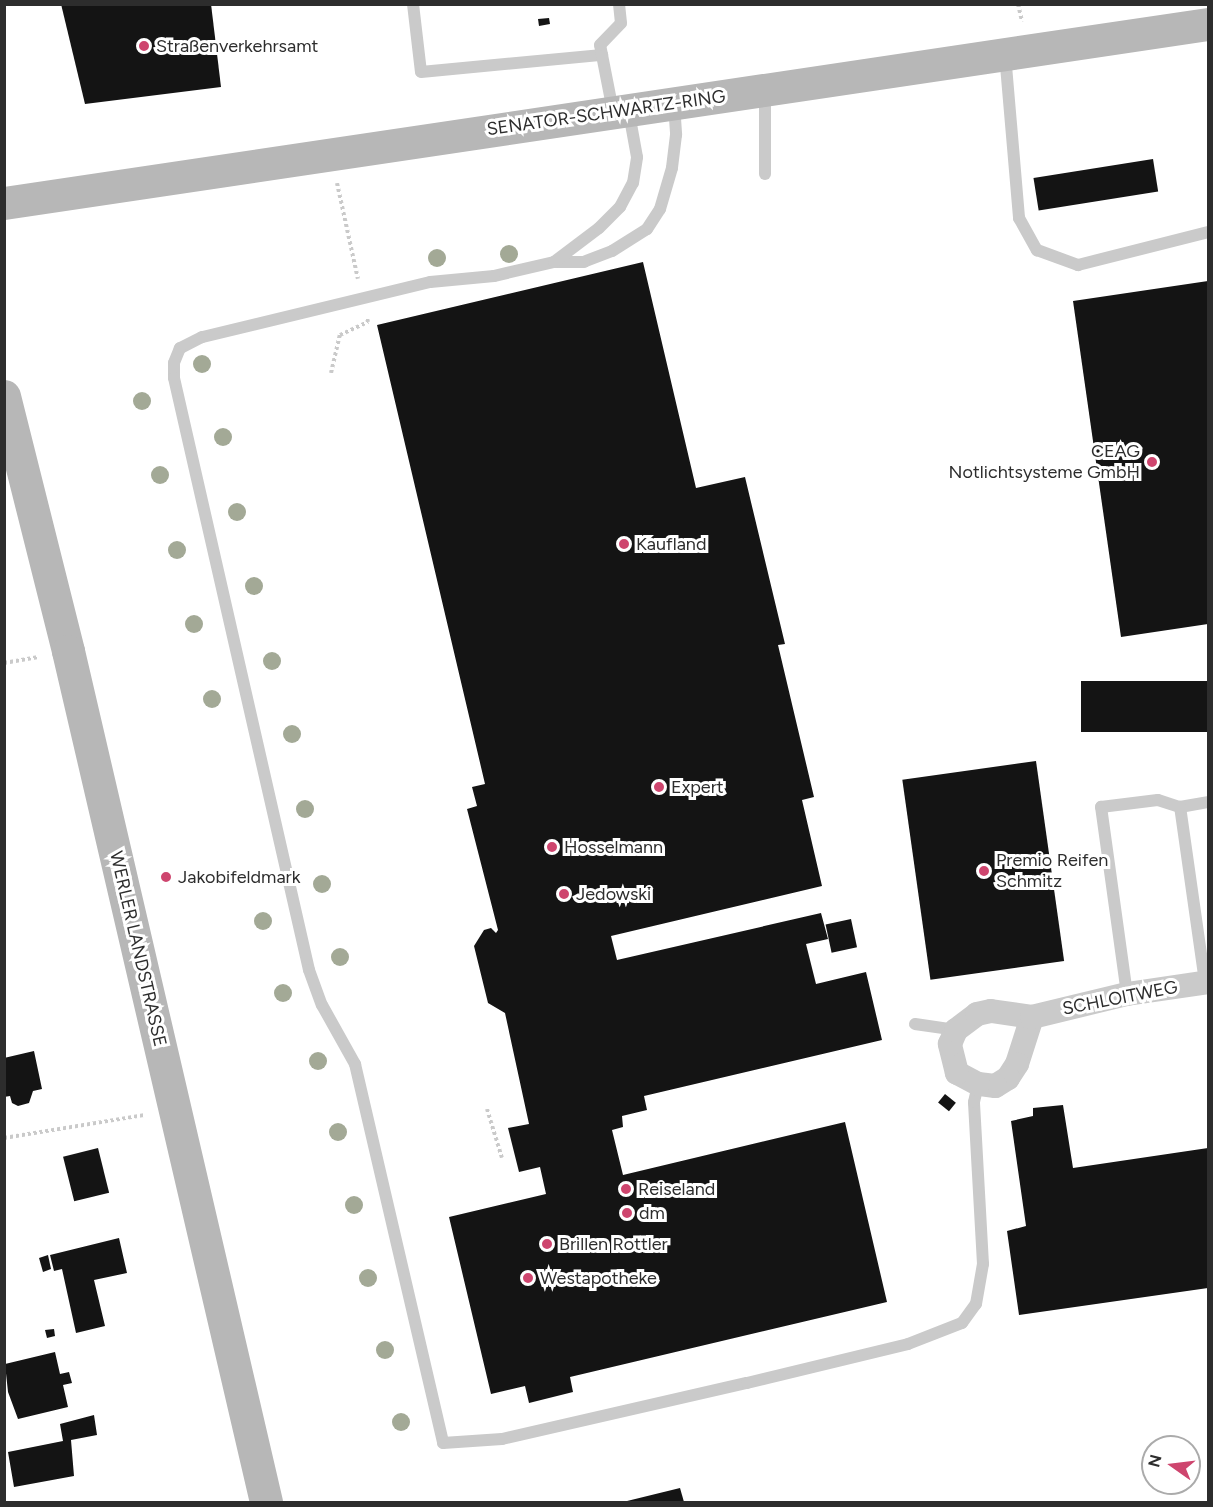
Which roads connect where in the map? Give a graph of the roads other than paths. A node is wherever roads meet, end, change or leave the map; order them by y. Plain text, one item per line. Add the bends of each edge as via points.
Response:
1 (413, 4) edge
2 (619, 4) edge
3 (1209, 24) edge
4 (1005, 53) junction
5 (602, 55) junction
6 (765, 89) junction
7 (674, 103) junction
8 (621, 111) junction
9 (765, 174) dead end
10 (4, 203) edge
11 (1209, 232) edge
12 (554, 262) junction
13 (4, 396) edge
14 (1209, 802) edge
15 (1180, 807) junction
16 (1207, 982) edge
17 (1126, 994) junction
18 (1032, 1017) junction
19 (915, 1024) dead end
20 (956, 1030) junction
21 (978, 1084) junction
22 (266, 1503) edge

1 - 5 lane via 421,72
2 - 5 lane via 621,23 600,45
3 - 4 main road, SENATOR-SCHWARTZ-RING
4 - 6 main road, SENATOR-SCHWARTZ-RING
4 - 11 lane via 1019,218 1037,250 1078,265
5 - 8 lane
6 - 7 main road, SENATOR-SCHWARTZ-RING
6 - 9 lane
7 - 8 main road, SENATOR-SCHWARTZ-RING
7 - 12 lane via 672,168 660,209 647,229 612,251 584,262
8 - 10 main road, SENATOR-SCHWARTZ-RING
8 - 12 lane via 637,157 633,183 620,207
12 - 21 lane via 494,276 430,282 202,337 180,348 174,363 174,378 309,970 322,1005 355,1064 443,1443 502,1438 747,1383 908,1344 962,1323 976,1304 983,1264 974,1102
13 - 22 main road, WERLER LANDSTRASSE via 70,661
14 - 15 lane
15 - 16 lane
15 - 17 lane via 1158,800 1101,807
16 - 17 street, SCHLOITWEG
17 - 18 street, SCHLOITWEG
18 - 20 street, SCHLOITWEG via 991,1011 977,1014
18 - 21 street via 1017,1064 1008,1078 995,1086
19 - 20 lane
20 - 21 street via 950,1044 957,1072

